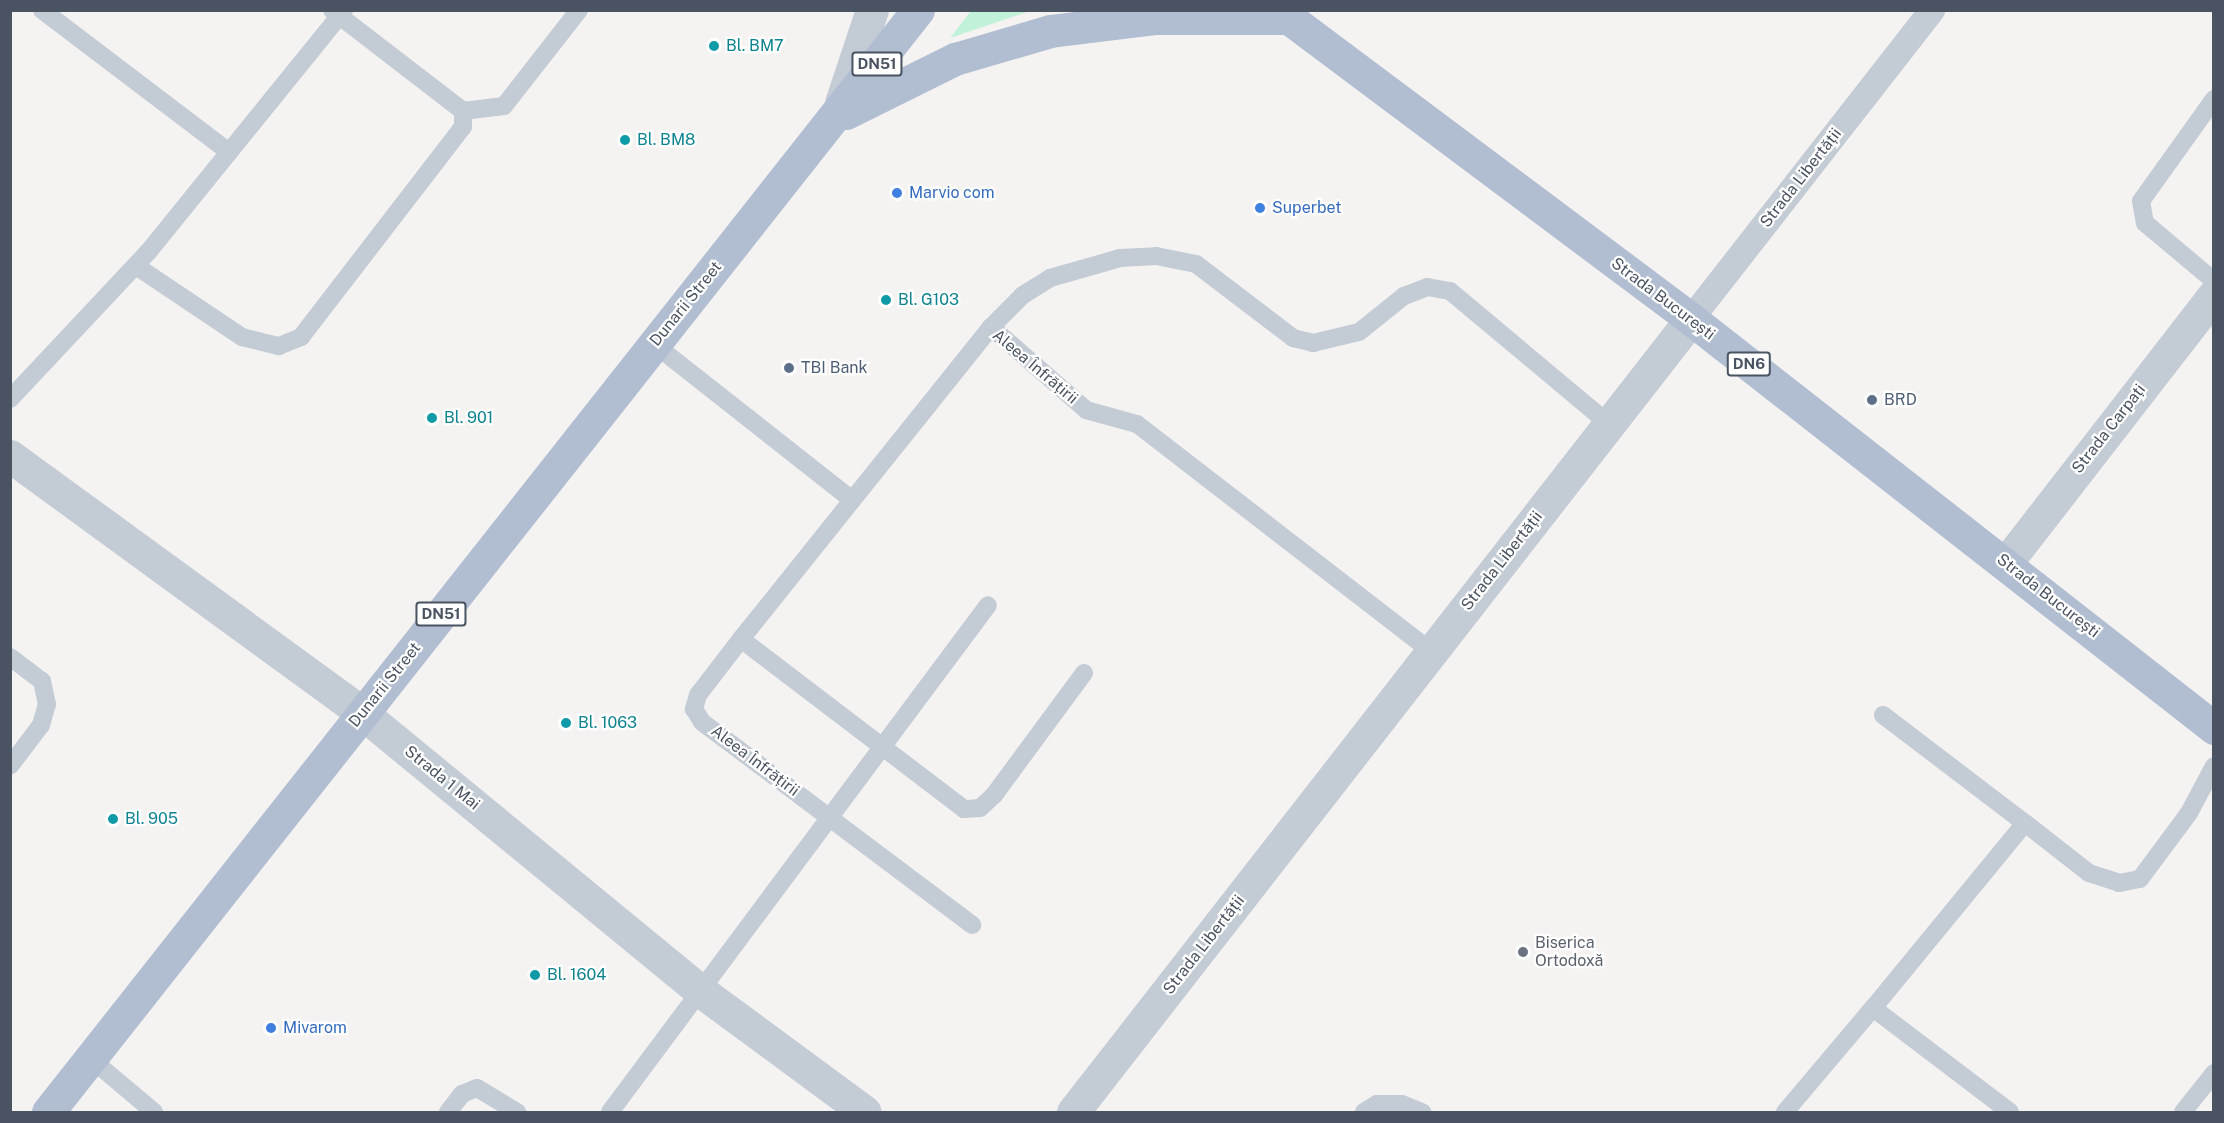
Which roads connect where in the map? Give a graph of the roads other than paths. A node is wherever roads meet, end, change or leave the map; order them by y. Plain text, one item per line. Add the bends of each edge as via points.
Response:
1 (42, 10) edge
2 (579, 10) edge
3 (872, 10) edge
4 (918, 10) edge
5 (1932, 10) edge
6 (338, 12) edge
7 (1283, 14) edge
8 (2214, 99) edge
9 (464, 111) junction
10 (836, 118) junction
11 (229, 152) junction
12 (136, 266) junction
13 (2214, 281) edge
14 (2214, 295) edge
15 (1691, 319) junction
16 (991, 327) junction
17 (654, 344) junction
18 (10, 399) edge
19 (1609, 424) junction
20 (10, 456) edge
21 (852, 501) junction
22 (2006, 563) junction
23 (988, 605) dead end
24 (741, 639) junction
25 (1432, 652) junction
26 (10, 657) edge
27 (1084, 673) dead end
28 (362, 713) junction
29 (1883, 715) dead end
30 (2214, 728) edge
31 (883, 747) junction
32 (10, 766) edge
33 (2214, 766) edge
34 (832, 818) junction
35 (2025, 823) junction
36 (972, 925) dead end
37 (702, 992) junction
38 (1873, 1008) junction
39 (90, 1058) junction
40 (2214, 1072) edge
41 (48, 1113) edge
42 (154, 1113) edge
43 (448, 1113) edge
44 (517, 1113) edge
45 (610, 1113) edge
46 (865, 1113) edge
47 (1073, 1113) edge
48 (1364, 1113) edge
49 (1422, 1113) edge
50 (1785, 1113) edge
51 (2010, 1113) edge
52 (2183, 1113) edge

1 - 11 lane
2 - 9 lane via 504,106
3 - 10 street, DN51
4 - 10 main road, DN51
5 - 15 street, Strada Libertății
6 - 9 lane
6 - 11 lane
7 - 10 main road, DN51 via 1154,18 1050,31 955,59
7 - 15 main road, Strada București / DN6
8 - 13 lane via 2141,201 2145,224
9 - 12 lane via 463,127 301,337 279,346 242,337
10 - 17 main road, Dunarii Street / DN51
11 - 12 lane
12 - 18 lane
14 - 22 street, Strada Carpați
15 - 19 street, Strada Libertății
15 - 22 main road, Strada București / DN6
16 - 19 lane via 1023,295 1050,278 1120,258 1156,256 1196,264 1293,338 1312,343 1337,342 1359,332 1404,296 1427,287 1466,301
16 - 21 lane, Aleea Înfrățirii
16 - 25 lane, Aleea Înfrățirii via 1086,410 1137,424
17 - 21 lane
17 - 28 main road, Dunarii Street / DN51
19 - 25 street, Strada Libertății
20 - 28 street, Strada 1 Mai
21 - 24 lane, Aleea Înfrățirii
22 - 30 main road, Strada București / DN6
23 - 31 lane
24 - 31 lane
24 - 34 lane, Aleea Înfrățirii via 698,695 694,709 702,722
25 - 47 street, Strada Libertății
26 - 32 lane via 42,681 47,704 41,725
27 - 31 lane via 980,808 964,809
28 - 37 street, Strada 1 Mai
28 - 39 main road, Dunarii Street / DN51
29 - 35 lane
31 - 34 lane
33 - 35 lane via 2189,813 2140,879 2120,883 2089,873
34 - 36 lane, Aleea Înfrățirii
34 - 37 lane
35 - 38 lane
37 - 45 lane
37 - 46 street, Strada 1 Mai
38 - 50 lane
38 - 51 lane
39 - 41 main road, Dunarii Street / DN51
39 - 42 lane
40 - 52 lane
43 - 44 lane via 462,1094 477,1088
48 - 49 lane via 1377,1104 1402,1104

